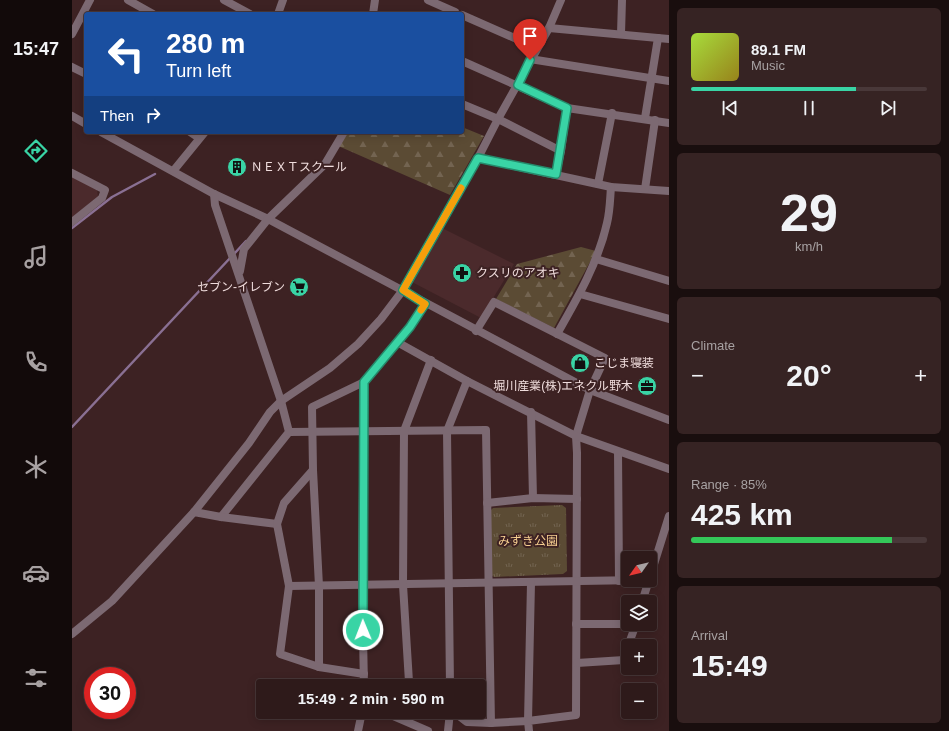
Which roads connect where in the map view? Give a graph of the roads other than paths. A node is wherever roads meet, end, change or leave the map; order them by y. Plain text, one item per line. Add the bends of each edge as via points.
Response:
1 (90, 0) edge
2 (128, 0) edge
3 (224, 0) edge
4 (283, 0) edge
5 (375, 0) edge
6 (428, 0) edge
7 (561, 0) edge
8 (622, 0) edge
9 (86, 12) edge
10 (149, 12) edge
11 (246, 12) edge
12 (279, 12) edge
13 (373, 12) edge
14 (454, 12) edge
15 (464, 17) edge
16 (82, 23) edge
17 (549, 28) junction
18 (72, 34) edge
19 (621, 34) junction
20 (658, 38) junction
21 (669, 39) edge
22 (536, 48) junction
23 (530, 60) junction
24 (464, 62) edge
25 (72, 67) edge
26 (84, 73) edge
27 (650, 78) junction
28 (669, 81) edge
29 (518, 85) junction
30 (464, 105) edge
31 (567, 108) junction
32 (612, 113) junction
33 (72, 116) edge
34 (645, 118) junction
35 (498, 119) junction
36 (655, 120) junction
37 (84, 123) edge
38 (669, 123) edge
39 (105, 134) edge
40 (343, 134) edge
41 (202, 135) edge
42 (560, 151) junction
43 (478, 158) junction
44 (174, 170) junction
45 (72, 173) edge
46 (556, 174) junction
47 (598, 184) junction
48 (611, 186) junction
49 (645, 189) junction
50 (669, 191) edge
51 (214, 194) junction
52 (268, 219) junction
53 (72, 222) edge
54 (596, 259) junction
55 (239, 273) junction
56 (669, 281) edge
57 (403, 290) junction
58 (580, 294) junction
59 (425, 304) junction
60 (669, 318) edge
61 (476, 331) junction
62 (557, 334) junction
63 (397, 342) junction
64 (431, 360) junction
65 (467, 381) junction
66 (364, 382) junction
67 (590, 390) junction
68 (281, 401) junction
69 (531, 412) junction
70 (669, 420) edge
71 (404, 431) junction
72 (447, 431) junction
73 (289, 432) junction
74 (313, 432) junction
75 (363, 432) junction
76 (576, 436) junction
77 (618, 452) junction
78 (669, 469) edge
79 (313, 470) junction
80 (533, 498) junction
81 (577, 499) junction
82 (487, 503) junction
83 (194, 512) junction
84 (669, 516) edge
85 (221, 517) junction
86 (277, 524) junction
87 (657, 554) edge
88 (619, 581) joint
89 (577, 582) junction
90 (448, 583) junction
91 (531, 583) junction
92 (362, 584) junction
93 (488, 584) junction
94 (403, 585) junction
95 (289, 586) junction
96 (319, 586) junction
97 (576, 624) junction
98 (621, 624) edge
99 (72, 634) edge
100 (621, 660) edge
101 (577, 663) junction
102 (319, 667) junction
103 (364, 674) junction
104 (364, 679) edge
105 (409, 679) edge
106 (450, 679) edge
107 (361, 719) edge
108 (400, 719) edge
109 (449, 719) edge
110 (463, 719) edge
111 (528, 721) junction
112 (491, 723) junction
113 (358, 731) edge
114 (428, 731) edge
115 (448, 731) edge
116 (529, 731) edge

1 - 9 street
2 - 10 street
3 - 11 street
4 - 12 street
5 - 13 street
6 - 14 street
7 - 17 street
8 - 19 street
15 - 22 street
16 - 18 street
17 - 19 street
17 - 22 street
19 - 20 street
20 - 21 street
20 - 27 street
22 - 23 street
23 - 27 street
23 - 29 street
24 - 29 street
25 - 26 street
27 - 28 street
27 - 34 street
29 - 31 street
29 - 35 street
30 - 35 street
31 - 32 street
31 - 42 street
32 - 34 street
32 - 47 street
33 - 37 street
34 - 36 street
35 - 42 street
35 - 43 street
36 - 38 street
36 - 49 street
39 - 44 street
40 - 52 street via 326,164
41 - 44 street
42 - 46 street
43 - 46 street
43 - 57 street
44 - 51 street
45 - 53 street via 105,190 102,198
46 - 47 street
47 - 48 street
48 - 49 street
48 - 54 street via 607,223
49 - 50 street
51 - 52 street
51 - 55 street via 215,205
52 - 55 street via 244,249
52 - 57 street
54 - 56 street
54 - 58 street
55 - 68 street
57 - 59 street
57 - 68 street via 358,344 330,368
58 - 60 street
58 - 62 street
59 - 61 street
59 - 63 street
61 - 62 street via 494,302
61 - 67 street
62 - 67 street via 605,358
63 - 64 street
63 - 66 street
64 - 65 street
64 - 71 street
65 - 69 street
65 - 72 street
66 - 74 street via 312,407
66 - 75 street
67 - 70 street
67 - 76 street
68 - 73 street
68 - 83 street
69 - 76 street
69 - 80 street
71 - 72 street
71 - 75 street
71 - 94 street
72 - 82 street via 486,430
72 - 90 street
73 - 74 street
73 - 85 street
74 - 75 street
74 - 79 street
75 - 92 street
76 - 77 street
76 - 81 street
77 - 78 street
77 - 88 street
79 - 86 street via 284,503
79 - 96 street
80 - 81 street
80 - 82 street
81 - 89 street
82 - 93 street
83 - 85 street
83 - 99 street via 112,601
84 - 87 street
85 - 86 street
86 - 95 street
88 - 89 street
89 - 91 street
89 - 97 street
90 - 93 street
90 - 94 street
90 - 106 street
91 - 93 street
91 - 111 street
92 - 94 street
92 - 96 street
92 - 103 street
93 - 112 street
94 - 105 street
95 - 96 street
95 - 102 street via 280,654
96 - 102 street
97 - 98 street
97 - 101 street
100 - 101 street
101 - 111 street via 576,715
102 - 103 street
103 - 104 street
107 - 113 street
108 - 114 street
109 - 115 street
110 - 112 street via 467,722
111 - 112 street
111 - 116 street

